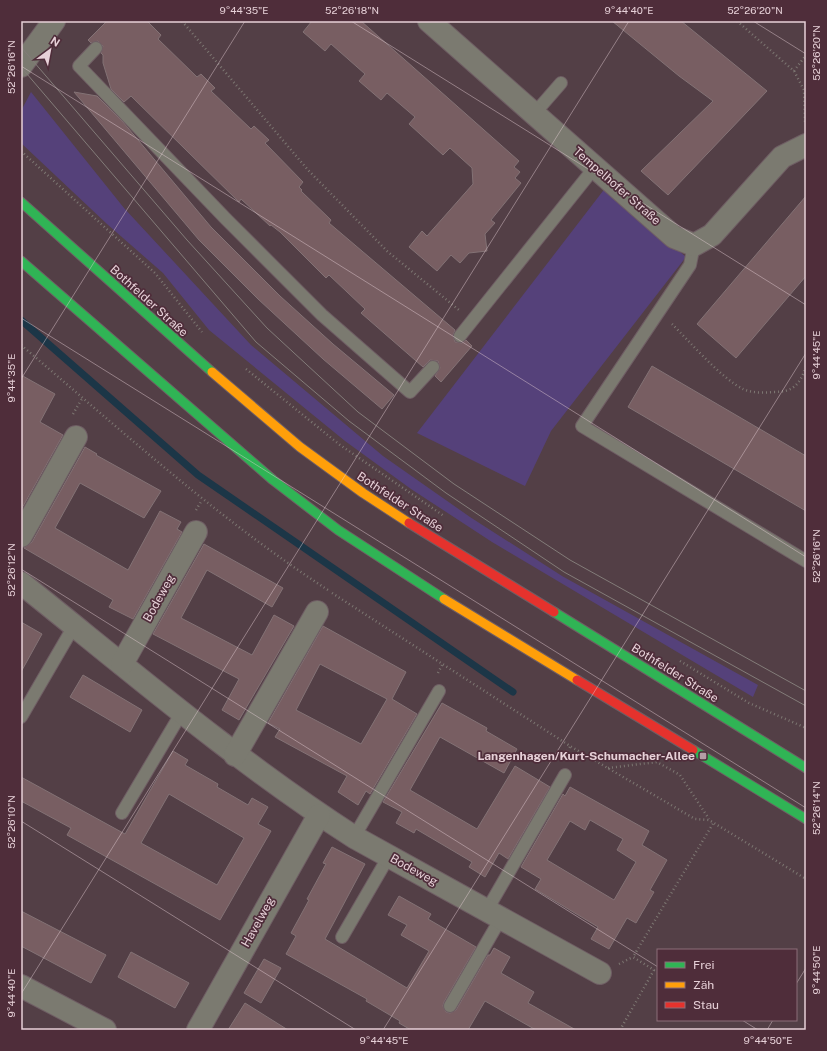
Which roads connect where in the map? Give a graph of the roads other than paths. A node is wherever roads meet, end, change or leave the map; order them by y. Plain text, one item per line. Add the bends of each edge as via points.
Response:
1 (54, 21) edge
2 (429, 21) edge
3 (96, 48) dead end
4 (21, 66) edge
5 (561, 82) dead end
6 (534, 114) junction
7 (806, 145) edge
8 (596, 167) junction
9 (21, 202) edge
10 (694, 245) junction
11 (21, 261) edge
12 (460, 336) dead end
13 (433, 367) dead end
14 (76, 437) dead end
15 (195, 522) road end
16 (21, 536) edge
17 (806, 561) edge
18 (21, 583) edge
19 (317, 612) dead end
20 (74, 626) junction
21 (122, 664) junction
22 (439, 692) dead end
23 (182, 712) junction
24 (21, 717) edge
25 (236, 755) junction
26 (806, 768) edge
27 (565, 775) dead end
28 (122, 813) dead end
29 (319, 814) junction
30 (806, 819) edge
31 (354, 837) junction
32 (389, 856) junction
33 (494, 914) junction
34 (342, 937) dead end
35 (600, 973) dead end
36 (21, 986) edge
37 (450, 1006) dead end
38 (105, 1030) edge
39 (198, 1030) edge

1 - 4 street
2 - 6 street, Tempelhofer Straße
3 - 13 lane via 79,66 322,315 410,392
5 - 6 lane
6 - 8 street, Tempelhofer Straße
7 - 10 street via 782,157 712,235
8 - 10 street, Tempelhofer Straße via 674,237
8 - 12 lane
9 - 26 main road, Bothfelder Straße via 194,357 300,447 363,493
10 - 17 lane via 690,265 582,426
11 - 30 main road via 268,475 338,530 405,575
14 - 16 street
15 - 21 street, Bodeweg
18 - 20 street, Bodeweg
19 - 25 street
20 - 21 street, Bodeweg
20 - 24 lane
21 - 23 street, Bodeweg
22 - 31 lane
23 - 25 street, Bodeweg
23 - 28 lane
25 - 29 street, Bodeweg
27 - 33 lane
29 - 31 street, Bodeweg
29 - 39 street, Havelweg
31 - 32 street, Bodeweg
32 - 33 street, Bodeweg
32 - 34 lane
33 - 35 street, Bodeweg
33 - 37 lane
36 - 38 street

